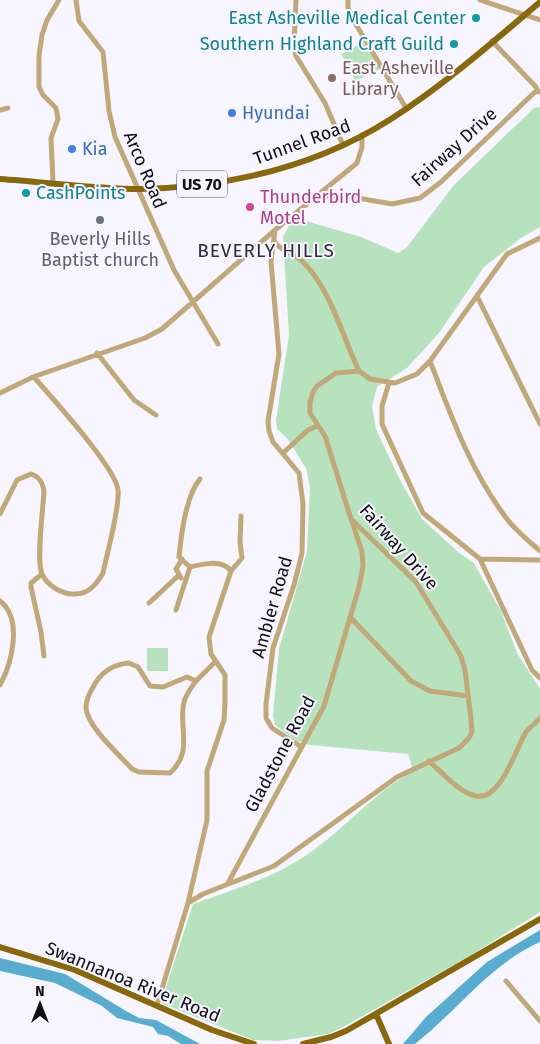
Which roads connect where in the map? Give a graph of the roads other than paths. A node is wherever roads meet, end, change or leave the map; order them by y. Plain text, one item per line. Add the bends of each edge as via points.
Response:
1 (59, 0) edge
2 (76, 0) edge
3 (296, 0) edge
4 (480, 0) edge
5 (347, 1) edge
6 (540, 2) edge
7 (526, 13) junction
8 (540, 20) edge
9 (492, 42) junction
10 (538, 91) edge
11 (8, 108) dead end
12 (406, 108) junction
13 (0, 110) edge
14 (362, 136) junction
15 (343, 145) junction
16 (0, 179) edge
17 (53, 182) junction
18 (138, 189) junction
19 (318, 196) junction
20 (275, 230) junction
21 (540, 238) edge
22 (274, 241) junction
23 (477, 296) junction
24 (193, 302) junction
25 (218, 344) dead end
26 (97, 354) junction
27 (430, 361) junction
28 (359, 371) junction
29 (34, 377) junction
30 (389, 383) junction
31 (0, 393) edge
32 (156, 415) dead end
33 (540, 424) edge
34 (317, 426) junction
35 (283, 453) junction
36 (200, 479) dead end
37 (0, 514) edge
38 (241, 516) dead end
39 (351, 519) junction
40 (540, 552) edge
41 (182, 559) junction
42 (480, 559) junction
43 (540, 560) edge
44 (190, 566) junction
45 (231, 570) junction
46 (42, 574) junction
47 (178, 576) junction
48 (186, 581) junction
49 (0, 601) edge
50 (149, 603) dead end
51 (176, 610) dead end
52 (350, 617) junction
53 (44, 656) dead end
54 (216, 662) junction
55 (540, 678) edge
56 (196, 681) junction
57 (0, 685) edge
58 (468, 696) junction
59 (540, 718) edge
60 (300, 746) junction
61 (430, 761) junction
62 (228, 883) junction
63 (188, 904) junction
64 (540, 919) edge
65 (0, 947) edge
66 (506, 981) dead end
67 (157, 1005) junction
68 (376, 1014) junction
69 (540, 1021) edge
70 (388, 1043) edge
71 (254, 1044) edge
72 (303, 1044) edge

1 - 17 street via 47,20 39,56 39,87 56,108 58,119 51,138
2 - 18 street, Arco Road via 79,21 103,52 112,127
3 - 15 street via 296,56 326,103
4 - 7 street
5 - 12 street via 355,24
6 - 7 main road, Tunnel Road / US 70
7 - 8 street
7 - 9 main road, Tunnel Road / US 70
9 - 10 street
9 - 12 main road, Tunnel Road / US 70
10 - 19 street, Fairway Drive via 420,198 392,204 352,197
11 - 13 street
12 - 14 main road, Tunnel Road / US 70
14 - 15 main road, Tunnel Road / US 70
14 - 19 street via 357,163
15 - 18 main road, Tunnel Road / US 70 via 280,170 236,180
16 - 17 main road, Tunnel Road / US 70
17 - 18 main road, Tunnel Road / US 70
18 - 24 street, Arco Road via 174,270
19 - 20 street
20 - 22 street, Ambler Road
20 - 24 street
21 - 23 street via 507,254
22 - 28 street via 302,262 324,292
22 - 35 street, Ambler Road via 271,262 279,354 268,421 273,442
23 - 27 street
23 - 33 street
24 - 25 street, Arco Road
24 - 26 street via 154,334
26 - 29 street
26 - 32 street via 134,400
27 - 30 street via 408,379
27 - 40 street via 473,466 508,520
28 - 30 street via 370,379
28 - 34 street, Fairway Drive via 336,373 317,386 310,402 310,413
29 - 31 street
29 - 46 street via 114,474 119,492 103,573 94,587 75,594 62,593
30 - 42 street via 382,406 382,424 423,513
34 - 35 street
34 - 39 street, Fairway Drive via 325,436
35 - 60 street, Ambler Road via 302,483 302,553 273,648 266,718 272,728
36 - 41 street via 190,498 181,541 179,557
37 - 46 street via 17,480 31,474 37,476 44,492
38 - 45 street via 242,558
39 - 52 street, Gladstone Road via 363,559
39 - 58 street, Fairway Drive via 424,592 460,656
41 - 44 street
41 - 47 street via 176,569
42 - 43 street
42 - 55 street via 532,670
44 - 45 street via 219,564
44 - 48 street
45 - 54 street via 209,637 209,649
46 - 53 street via 30,588
47 - 48 street
47 - 50 street
48 - 51 street
49 - 57 street via 10,612 13,630 8,670
52 - 58 street via 411,681 430,691
52 - 60 street, Gladstone Road via 324,706
54 - 56 street
54 - 63 street via 225,675 224,720 207,771 207,820
56 - 56 street via 184,702 184,747 178,765 170,773 132,769 87,715 86,702 98,678 119,664 135,665 150,686 156,688 187,677
58 - 61 street, Fairway Drive via 472,726 469,738 459,748
59 - 61 street via 527,732 502,780 489,794 477,796 462,789
60 - 62 street, Gladstone Road
61 - 62 street, Fairway Drive via 396,777 274,866
62 - 63 street, Fairway Drive
63 - 67 street
64 - 68 main road
65 - 67 main road, Swannanoa River Road via 75,970
66 - 69 street
67 - 71 main road, Swannanoa River Road via 226,1036
68 - 70 main road
68 - 72 main road via 331,1037

